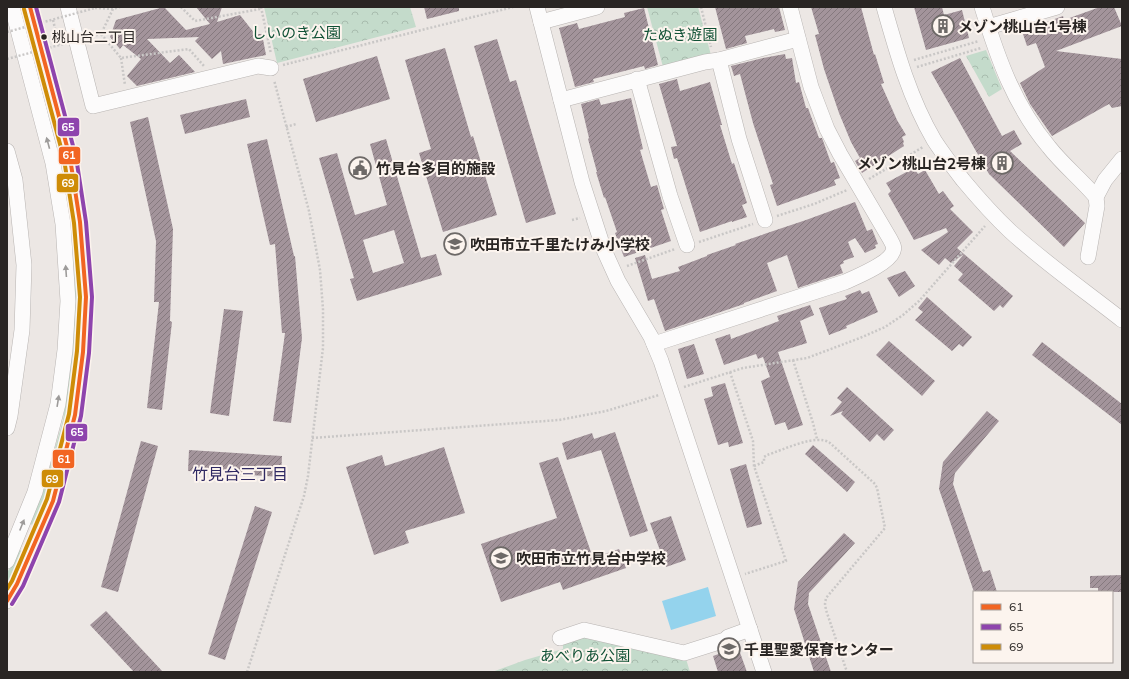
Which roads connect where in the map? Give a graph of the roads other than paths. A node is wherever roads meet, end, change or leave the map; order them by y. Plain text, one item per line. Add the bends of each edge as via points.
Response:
1 (12, 7) edge
2 (30, 7) edge
3 (68, 7) edge
4 (537, 7) edge
5 (598, 7) edge
6 (790, 7) edge
7 (884, 7) edge
8 (982, 7) edge
9 (1057, 7) edge
10 (541, 22) junction
11 (990, 36) junction
12 (798, 39) junction
13 (719, 60) junction
14 (271, 68) road end
15 (637, 79) junction
16 (561, 100) junction
17 (7, 151) edge
18 (1122, 159) edge
19 (1096, 196) junction
20 (765, 220) dead end
21 (687, 245) dead end
22 (1088, 257) dead end
23 (1122, 320) edge
24 (654, 344) junction
25 (7, 428) edge
26 (7, 561) edge
27 (7, 601) edge
28 (750, 629) junction
29 (560, 638) dead end
30 (764, 672) edge

26 -> 1 street via 35,492 58,404 68,300 63,224 53,163
2 - 27 street via 70,158 80,222 86,297 83,352 75,416 53,501
3 - 14 street via 93,106 258,66
4 - 10 street
5 - 10 street
6 - 12 street
7 - 23 street via 914,98 934,140 948,160 980,200 1011,231
8 - 11 street
9 - 11 street
10 - 16 street
11 - 19 street via 1028,119 1050,148
12 - 13 street
12 - 24 street via 811,87 830,135 890,239 894,247 893,253 871,270 845,282
13 - 15 street
13 - 20 street via 741,146
15 - 16 street
15 - 21 street via 670,196
16 - 24 street via 582,182 604,250 618,281
17 - 25 street via 15,180 24,265 22,330
18 - 19 street
19 - 22 street via 1097,206
24 - 28 street via 672,391
28 - 29 street via 684,653 584,630
28 - 30 street

